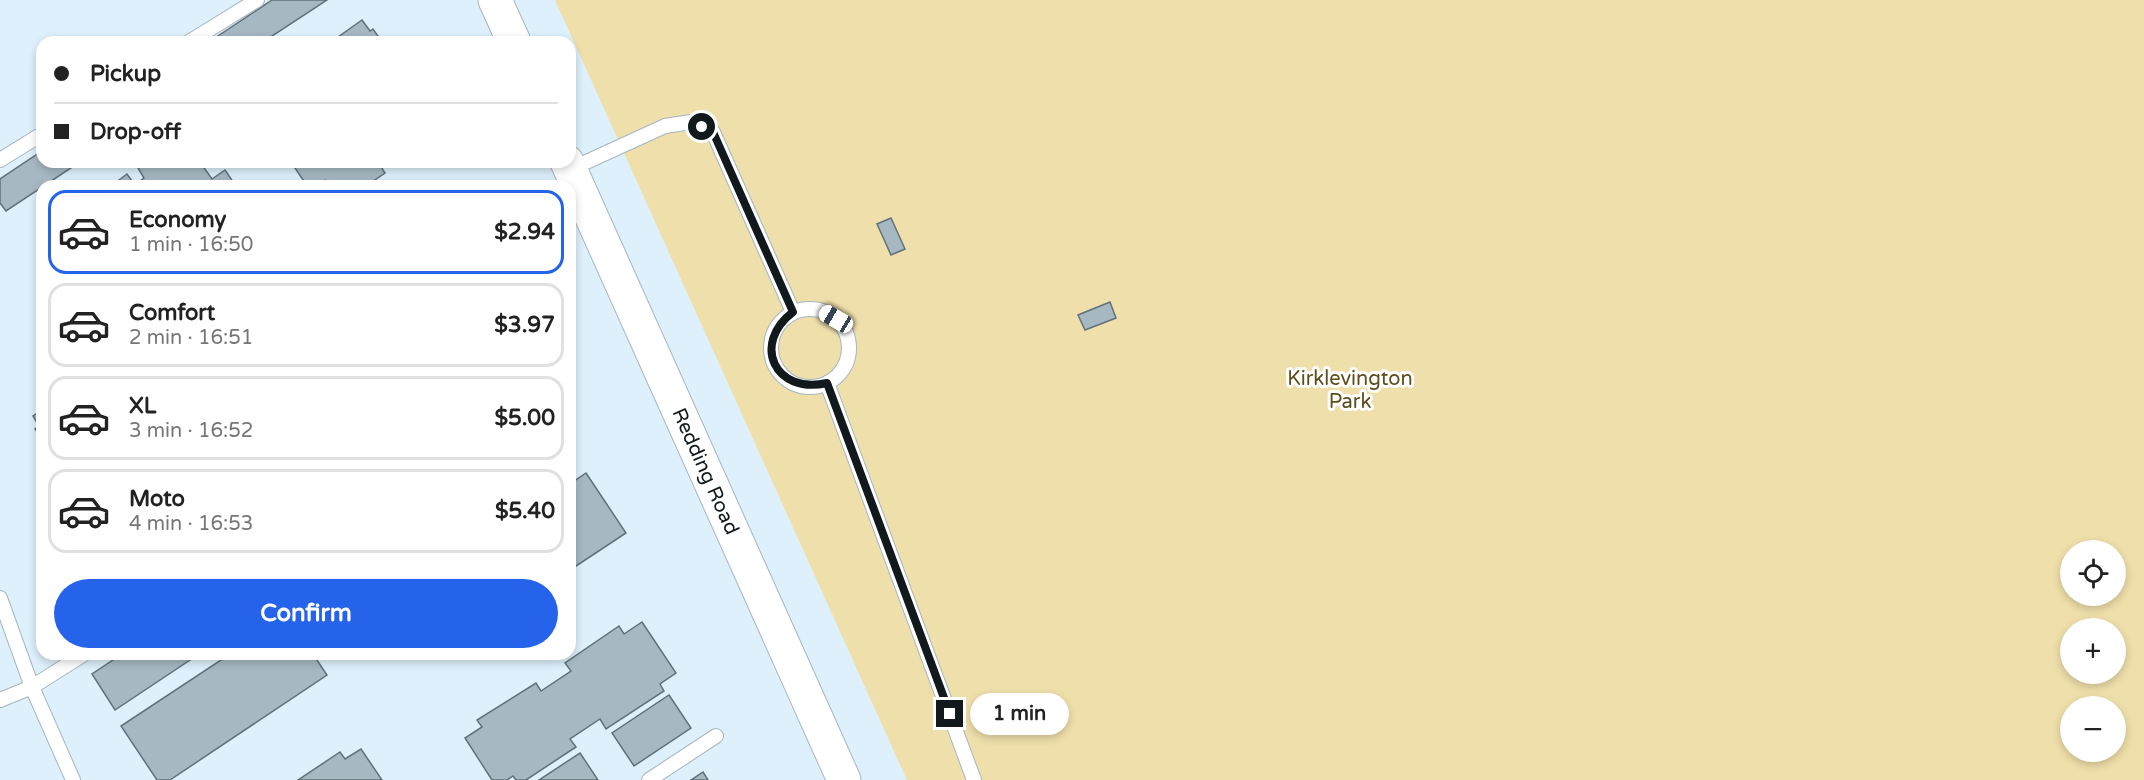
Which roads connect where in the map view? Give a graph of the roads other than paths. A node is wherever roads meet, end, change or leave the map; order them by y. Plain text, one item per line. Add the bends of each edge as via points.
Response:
1 (257, 0) edge
2 (495, 0) edge
3 (199, 36) edge
4 (511, 36) edge
5 (36, 138) edge
6 (0, 160) edge
7 (576, 163) edge
8 (576, 182) edge
9 (793, 312) junction
10 (827, 383) junction
11 (0, 598) edge
12 (75, 660) edge
13 (32, 687) junction
14 (0, 700) edge
15 (716, 736) dead end
16 (73, 780) edge
17 (649, 780) edge
18 (844, 780) edge
19 (974, 780) edge

1 - 3 lane
2 - 4 street
5 - 6 lane
7 - 9 lane via 665,126 691,122 713,132
8 - 18 street, Redding Road
9 - 10 lane via 823,311 845,331 847,361
9 - 10 lane via 781,321 773,335 775,364 784,377 797,384 812,387
10 - 19 lane
11 - 13 lane
12 - 13 lane
13 - 14 lane
13 - 16 lane
15 - 17 lane

